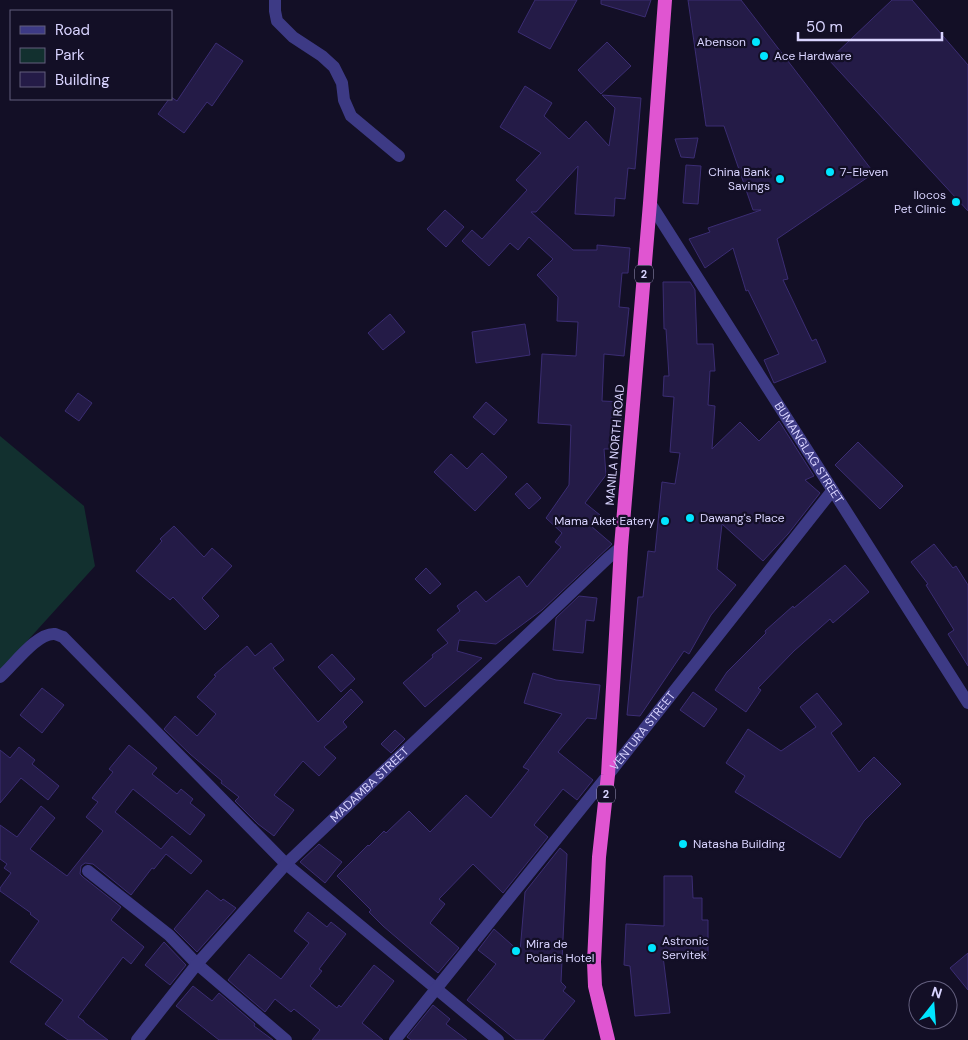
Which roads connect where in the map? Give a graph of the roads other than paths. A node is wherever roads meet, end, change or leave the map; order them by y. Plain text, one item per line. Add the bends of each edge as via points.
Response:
1 (275, 0) edge
2 (665, 0) edge
3 (399, 156) dead end
4 (650, 203) junction
5 (832, 491) junction
6 (621, 547) junction
7 (0, 677) edge
8 (968, 703) edge
9 (608, 775) junction
10 (286, 864) junction
11 (88, 871) dead end
12 (197, 964) junction
13 (436, 989) junction
14 (137, 1040) edge
15 (286, 1040) edge
16 (395, 1040) edge
17 (498, 1040) edge
18 (608, 1040) edge

1 - 3 street via 277,21 334,67 352,116
2 - 4 highway, MANILA NORTH ROAD / 2
4 - 5 street, BUMANGLAG STREET
4 - 6 highway, MANILA NORTH ROAD / 2
5 - 8 street, BUMANGLAG STREET
5 - 9 street, VENTURA STREET
6 - 9 highway, MANILA NORTH ROAD / 2
6 - 10 street, MADAMBA STREET
7 - 10 street via 24,651 43,637 56,634 63,637
9 - 13 street, VENTURA STREET
9 - 18 highway, MANILA NORTH ROAD / 2 via 599,857 594,962 595,986
10 - 12 street, MADAMBA STREET
10 - 13 street
11 - 12 street via 169,935
12 - 14 street, MADAMBA STREET
12 - 15 street
13 - 16 street, VENTURA STREET
13 - 17 street

